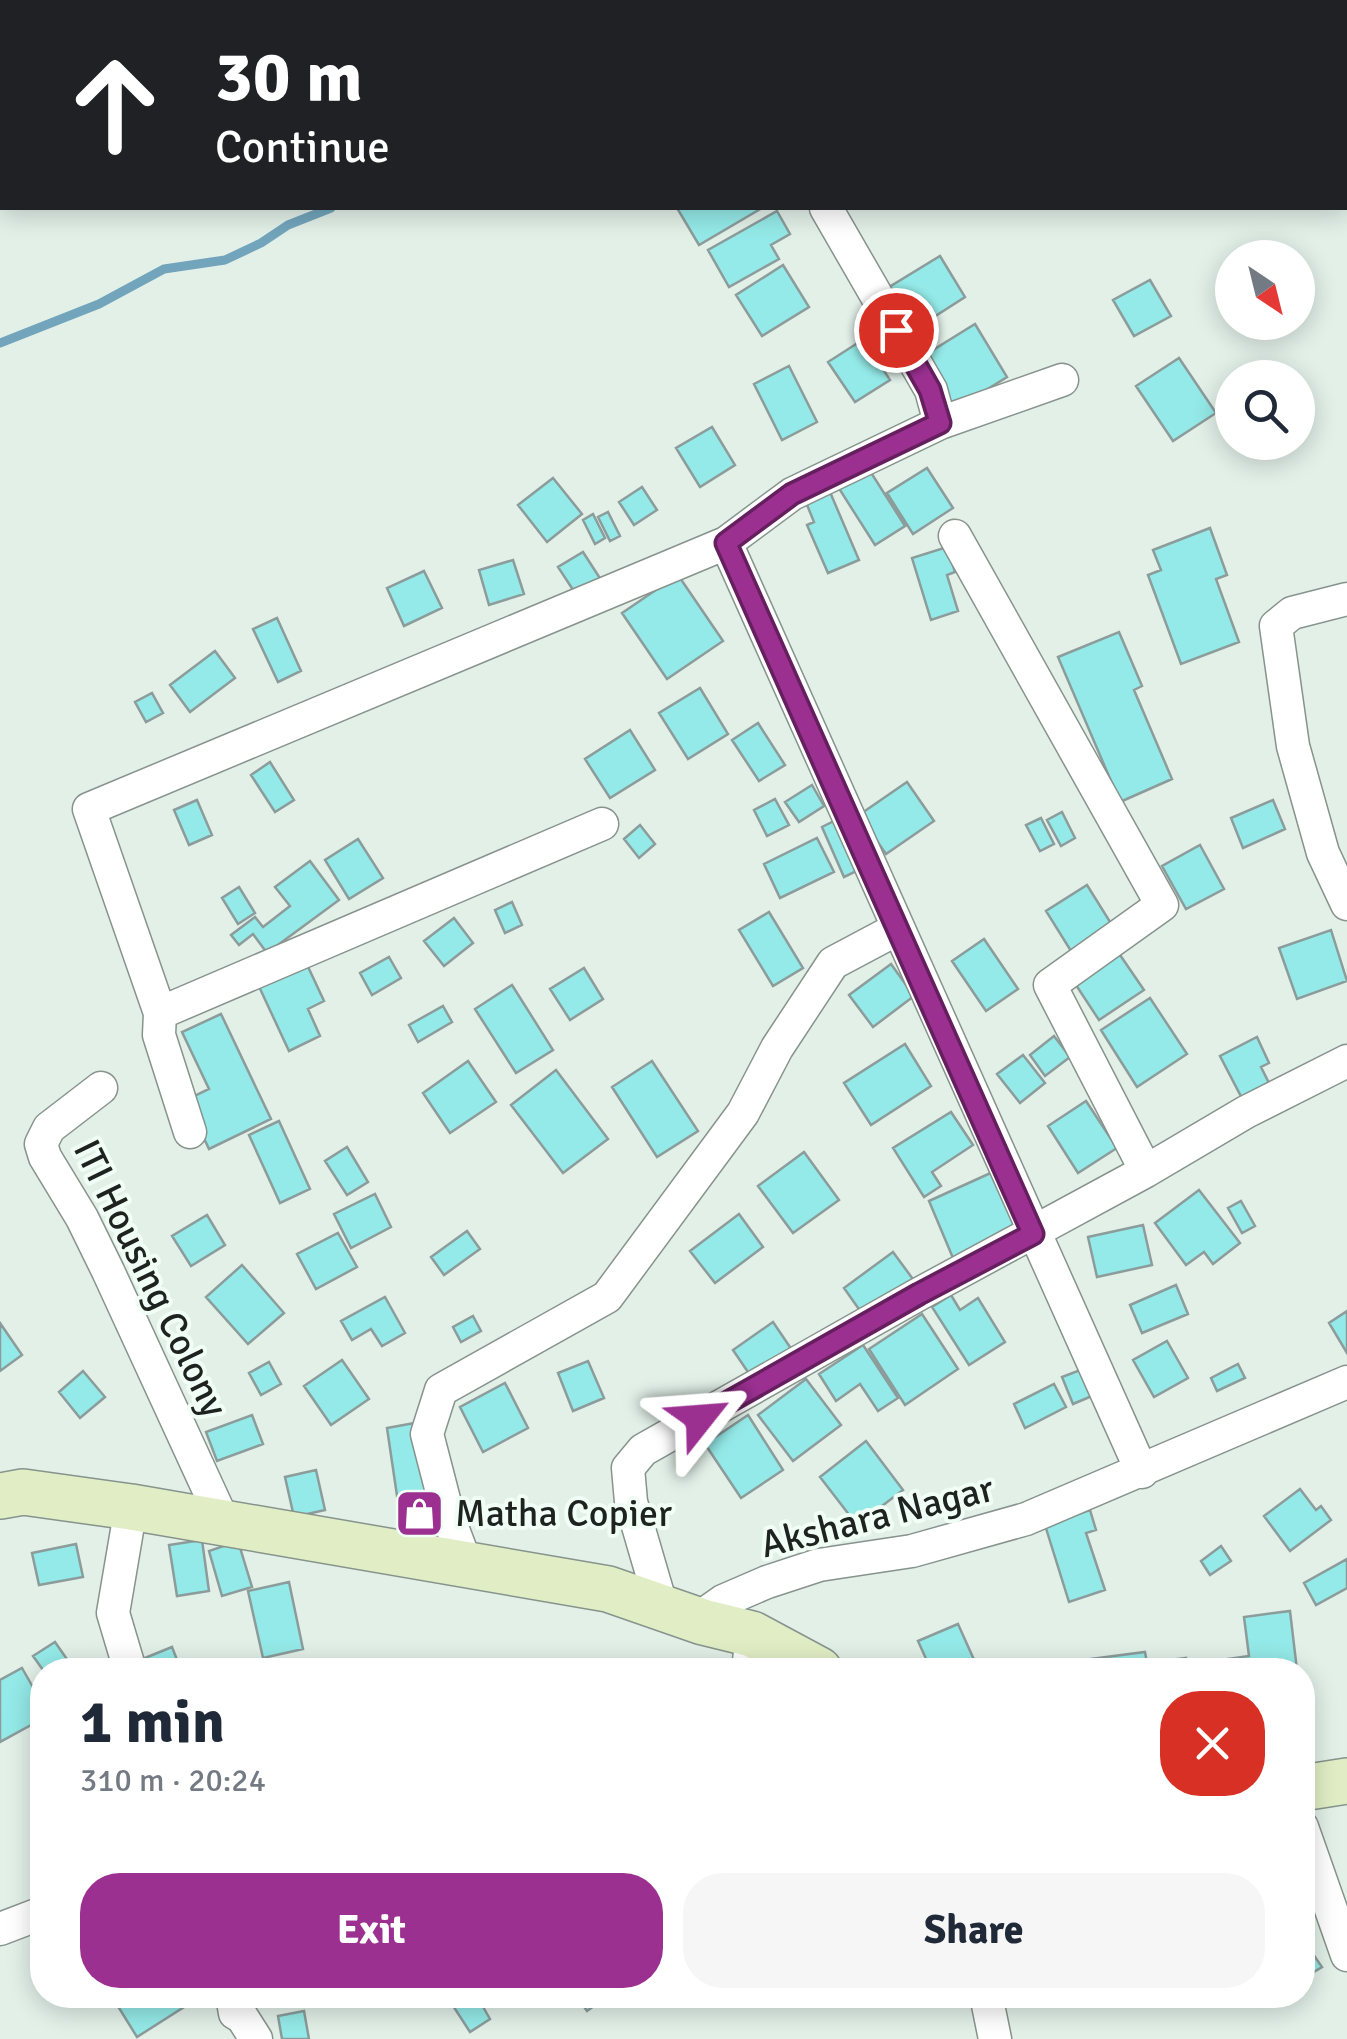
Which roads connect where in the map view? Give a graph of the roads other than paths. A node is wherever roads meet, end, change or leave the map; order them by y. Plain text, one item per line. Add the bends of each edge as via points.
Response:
1 (827, 210) edge
2 (1062, 380) dead end
3 (940, 423) junction
4 (955, 536) dead end
5 (726, 543) junction
6 (1347, 600) edge
7 (602, 824) dead end
8 (1347, 904) edge
9 (897, 929) junction
10 (160, 1012) junction
11 (1347, 1061) edge
12 (101, 1088) dead end
13 (190, 1132) dead end
14 (1146, 1171) junction
15 (1033, 1234) junction
16 (1347, 1382) edge
17 (1142, 1472) junction
18 (0, 1496) edge
19 (131, 1507) junction
20 (224, 1523) junction
21 (466, 1564) junction
22 (679, 1614) junction
23 (750, 1652) edge
24 (126, 1658) edge
25 (1347, 1781) edge
26 (1315, 1786) edge
27 (1315, 1864) edge
28 (30, 1918) edge
29 (0, 1929) edge
30 (1347, 1955) edge
31 (234, 2008) edge
32 (989, 2008) edge
33 (256, 2039) edge
34 (995, 2039) edge

1 - 3 street via 930,390
2 - 3 street
3 - 5 street via 792,494
4 - 14 street via 1162,906 1050,985
5 - 9 street
5 - 10 street via 90,809
6 - 8 street via 1292,613 1276,626 1293,746 1323,853
7 - 10 street
9 - 15 street
9 - 21 street via 833,963 742,1113 606,1297 441,1390 428,1434
10 - 13 street via 159,1036
11 - 14 street
12 - 20 street, ITI Housing Colony via 50,1128 41,1144 123,1302
14 - 15 street
15 - 17 street
15 - 22 street via 643,1450 628,1468 631,1502
16 - 17 street, Akshara Nagar
17 - 22 street, Akshara Nagar via 1026,1519 912,1550 820,1565
18 - 19 main road via 24,1492
19 - 20 main road
19 - 24 street via 113,1613
20 - 21 main road
21 - 22 main road via 608,1589
22 - 23 main road
25 - 26 main road
27 - 30 street
28 - 29 street
31 - 33 street
32 - 34 street

